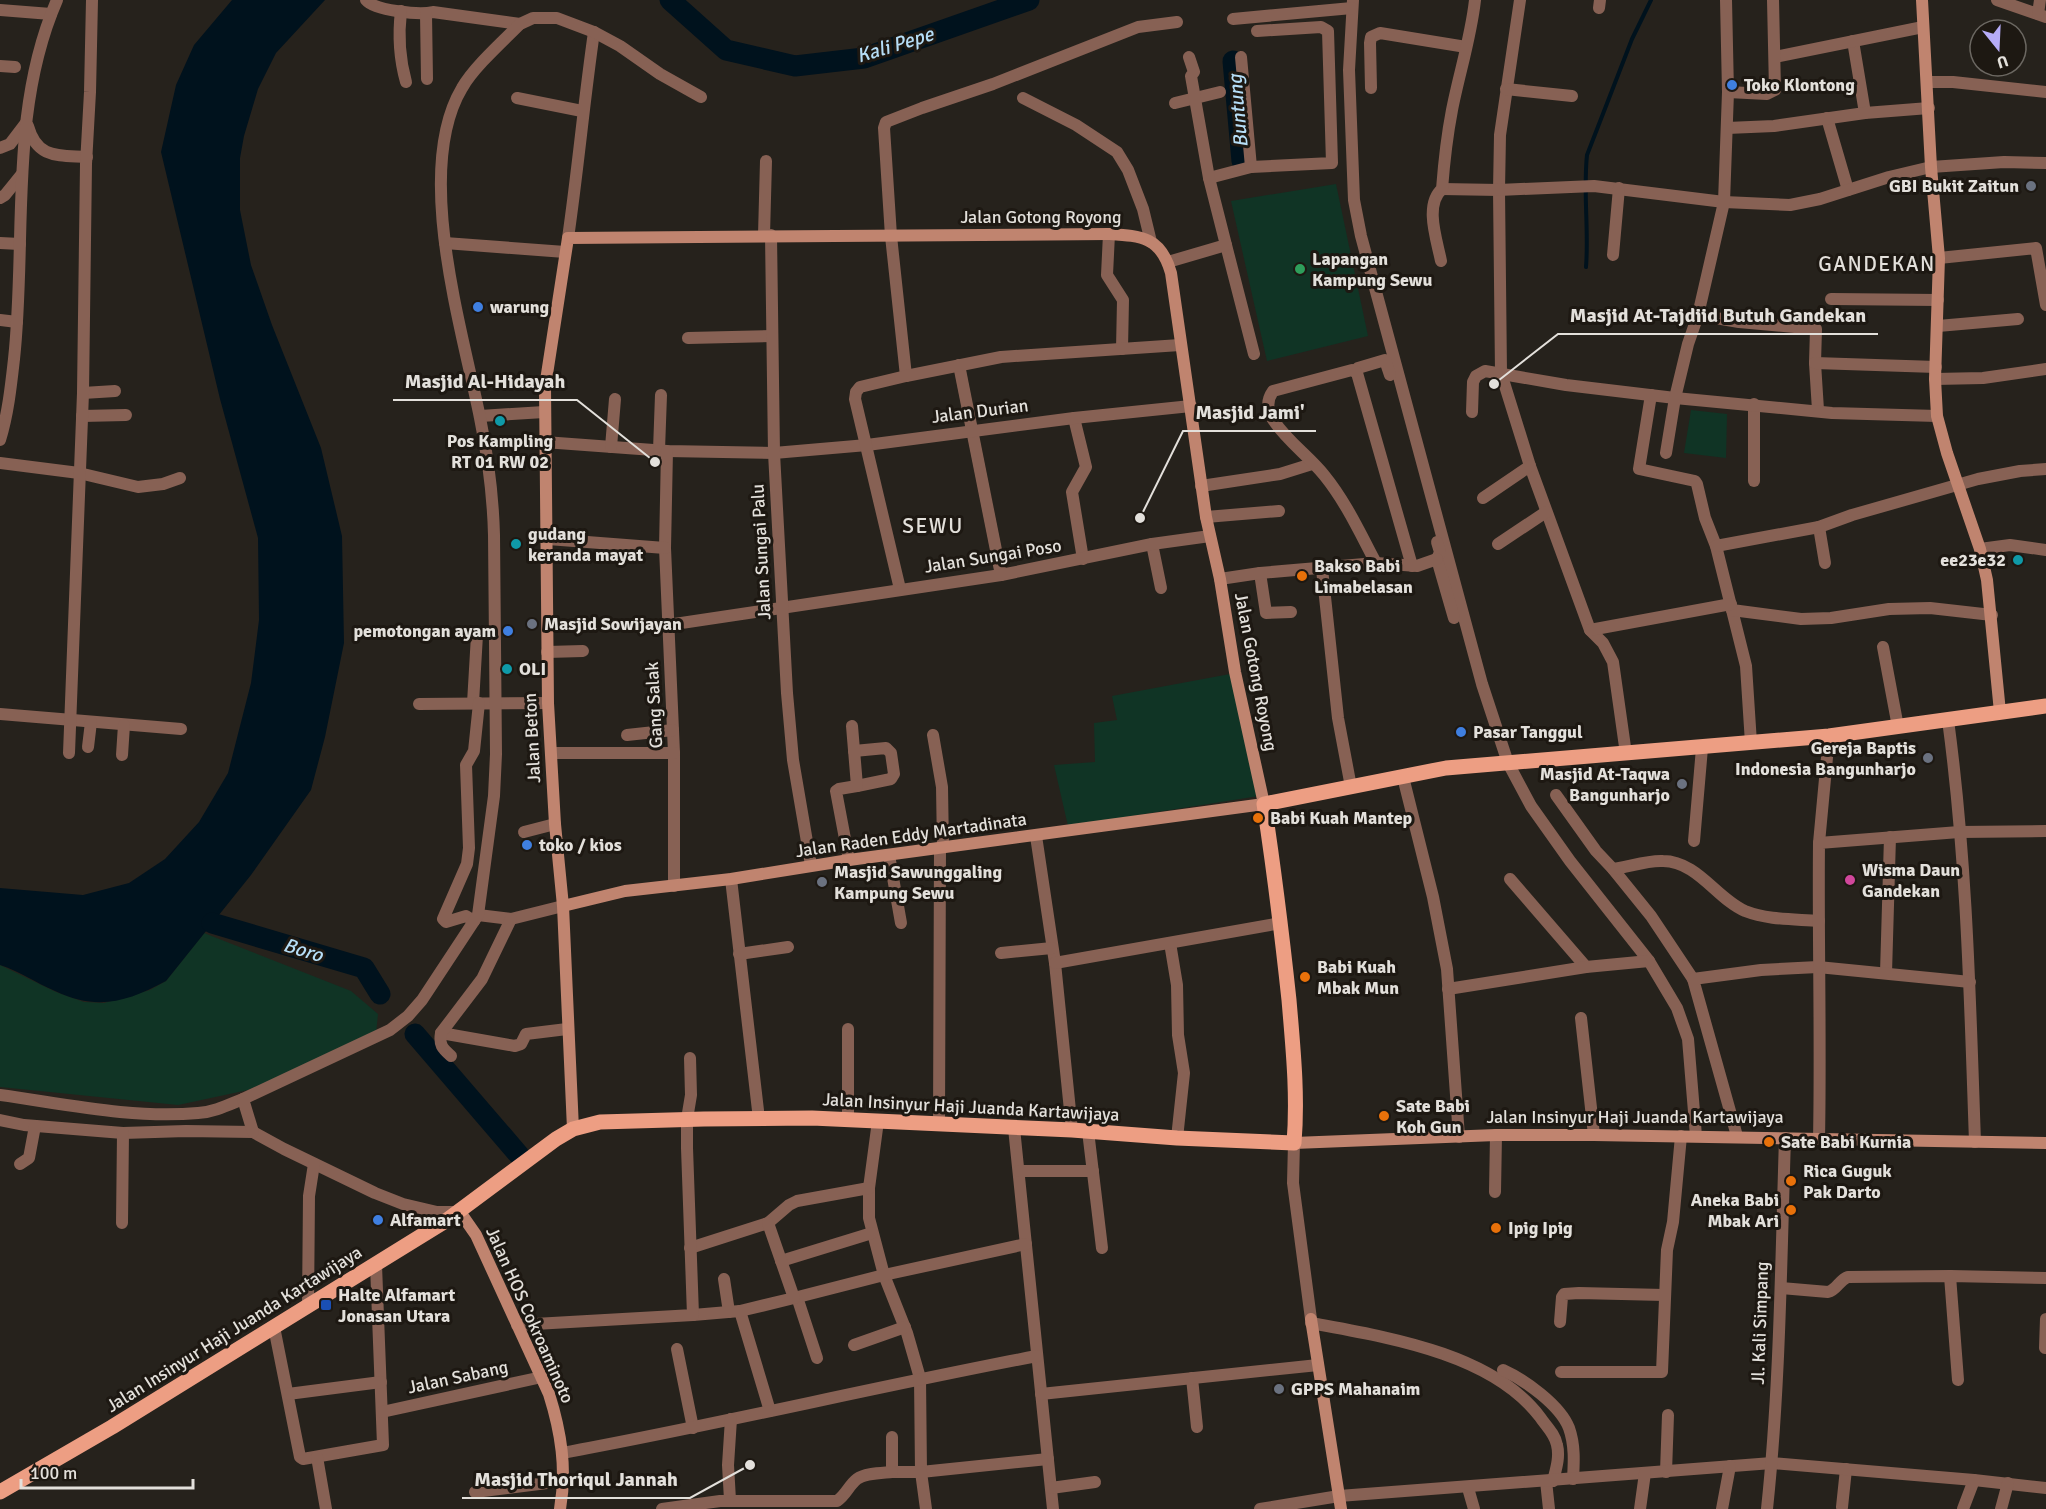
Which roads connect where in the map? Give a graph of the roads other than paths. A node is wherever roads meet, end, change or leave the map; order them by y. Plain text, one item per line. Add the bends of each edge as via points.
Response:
1 (57, 0) edge
2 (92, 0) edge
3 (366, 0) edge
4 (1474, 0) edge
5 (1520, 0) edge
6 (1726, 0) edge
7 (1773, 0) edge
8 (1922, 0) edge
9 (1998, 0) edge
10 (2040, 0) edge
11 (1353, 4) edge
12 (0, 10) edge
13 (400, 11) junction
14 (51, 14) junction
15 (426, 14) junction
16 (2042, 15) edge
17 (1233, 19) dead end
18 (1178, 22) dead end
19 (520, 24) junction
20 (1923, 27) junction
21 (1257, 31) dead end
22 (594, 32) junction
23 (1853, 41) junction
24 (1466, 47) junction
25 (1190, 57) dead end
26 (1241, 57) dead end
27 (1775, 57) junction
28 (0, 66) edge
29 (15, 67) dead end
30 (427, 79) dead end
31 (406, 82) dead end
32 (1928, 82) junction
33 (1371, 88) dead end
34 (1506, 89) junction
35 (1220, 92) dead end
36 (1728, 92) junction
37 (2046, 92) edge
38 (1572, 96) dead end
39 (701, 97) dead end
40 (518, 98) dead end
41 (1023, 98) dead end
42 (1196, 98) junction
43 (1175, 103) dead end
44 (1929, 108) junction
45 (582, 111) junction
46 (1865, 113) junction
47 (1827, 118) junction
48 (27, 122) junction
49 (1727, 128) junction
50 (0, 148) edge
51 (87, 157) junction
52 (766, 161) dead end
53 (2046, 163) edge
54 (1251, 167) junction
55 (1931, 167) junction
56 (22, 174) junction
57 (1209, 178) junction
58 (1619, 188) junction
59 (1442, 189) junction
60 (1499, 190) junction
61 (1848, 190) junction
62 (0, 198) edge
63 (1724, 202) junction
64 (1109, 234) junction
65 (768, 235) junction
66 (891, 236) junction
67 (568, 238) junction
68 (1151, 242) junction
69 (0, 243) edge
70 (445, 243) junction
71 (20, 244) junction
72 (1226, 245) junction
73 (565, 252) junction
74 (1613, 255) dead end
75 (1939, 258) junction
76 (1441, 261) dead end
77 (1168, 262) junction
78 (1831, 299) dead end
79 (1938, 300) junction
80 (2046, 305) edge
81 (1698, 315) junction
82 (2018, 319) dead end
83 (0, 320) edge
84 (17, 322) junction
85 (1938, 326) junction
86 (772, 336) junction
87 (688, 338) dead end
88 (1180, 345) junction
89 (1122, 349) junction
90 (1254, 354) dead end
91 (1815, 363) junction
92 (959, 364) junction
93 (2046, 369) edge
94 (1355, 371) junction
95 (1501, 373) junction
96 (1935, 373) junction
97 (906, 376) junction
98 (115, 391) dead end
99 (82, 393) junction
100 (661, 395) dead end
101 (1651, 395) junction
102 (1675, 398) junction
103 (615, 399) dead end
104 (1754, 405) junction
105 (1191, 406) junction
106 (1818, 410) junction
107 (544, 412) junction
108 (1472, 412) dead end
109 (126, 415) dead end
110 (82, 416) junction
111 (480, 416) junction
112 (1937, 416) junction
113 (1074, 418) junction
114 (971, 430) junction
115 (0, 440) edge
116 (544, 442) junction
117 (867, 445) junction
118 (611, 447) junction
119 (663, 450) junction
120 (774, 453) junction
121 (1666, 453) dead end
122 (0, 463) edge
123 (1312, 464) junction
124 (1530, 466) junction
125 (2046, 469) edge
126 (78, 472) junction
127 (180, 478) dead end
128 (1754, 481) dead end
129 (1958, 484) junction
130 (1201, 486) junction
131 (1484, 498) dead end
132 (1279, 511) dead end
133 (1546, 512) junction
134 (1206, 517) junction
135 (1819, 526) junction
136 (1210, 536) junction
137 (548, 539) junction
138 (1152, 544) junction
139 (1498, 544) dead end
140 (1716, 546) junction
141 (665, 548) junction
142 (1980, 549) junction
143 (2046, 550) edge
144 (1083, 559) junction
145 (1437, 559) junction
146 (1376, 563) junction
147 (1825, 563) dead end
148 (1412, 566) junction
149 (1322, 569) junction
150 (1260, 573) junction
151 (1001, 575) junction
152 (1220, 579) junction
153 (1161, 588) dead end
154 (900, 589) junction
155 (1731, 607) junction
156 (781, 609) junction
157 (1291, 612) dead end
158 (1992, 615) junction
159 (1454, 618) dead end
160 (668, 625) junction
161 (1590, 630) junction
162 (477, 634) dead end
163 (1883, 647) dead end
164 (584, 651) dead end
165 (547, 652) junction
166 (476, 703) junction
167 (495, 703) junction
168 (419, 704) dead end
169 (548, 704) junction
170 (2046, 706) edge
171 (2000, 712) junction
172 (0, 714) edge
173 (71, 720) junction
174 (1948, 720) junction
175 (92, 722) junction
176 (124, 725) junction
177 (852, 726) dead end
178 (1898, 727) junction
179 (181, 729) dead end
180 (673, 730) junction
181 (627, 735) dead end
182 (933, 735) dead end
183 (1829, 736) junction
184 (1752, 743) junction
185 (88, 747) dead end
186 (1702, 747) junction
187 (854, 751) junction
188 (69, 753) dead end
189 (552, 753) junction
190 (674, 753) junction
191 (1626, 754) junction
192 (122, 755) dead end
193 (1508, 763) junction
194 (1403, 777) junction
195 (857, 786) junction
196 (1352, 788) junction
197 (1556, 795) dead end
198 (1264, 804) junction
199 (555, 824) junction
200 (2046, 831) edge
201 (524, 832) dead end
202 (1959, 832) junction
203 (1035, 836) junction
204 (1890, 837) junction
205 (1694, 841) dead end
206 (1819, 843) junction
207 (942, 847) junction
208 (890, 855) junction
209 (849, 860) junction
210 (811, 865) junction
211 (1613, 869) junction
212 (731, 879) junction
213 (1510, 879) dead end
214 (674, 886) junction
215 (563, 906) junction
216 (476, 918) junction
217 (512, 919) junction
218 (1819, 921) junction
219 (901, 923) dead end
220 (1281, 923) junction
221 (1170, 943) junction
222 (788, 946) dead end
223 (1052, 948) junction
224 (1001, 952) dead end
225 (739, 954) junction
226 (1649, 961) junction
227 (1055, 963) junction
228 (1586, 967) junction
229 (1818, 967) junction
230 (1886, 973) junction
231 (1692, 979) junction
232 (1970, 982) junction
233 (1448, 989) junction
234 (1581, 1018) dead end
235 (567, 1029) junction
236 (848, 1029) dead end
237 (441, 1033) junction
238 (452, 1056) dead end
239 (690, 1058) dead end
240 (0, 1095) edge
241 (243, 1100) junction
242 (687, 1119) junction
243 (759, 1119) junction
244 (848, 1119) junction
245 (0, 1120) edge
246 (878, 1121) junction
247 (939, 1124) junction
248 (34, 1126) junction
249 (1014, 1128) junction
250 (573, 1129) junction
251 (1080, 1130) junction
252 (253, 1132) junction
253 (123, 1133) junction
254 (1496, 1135) junction
255 (1594, 1135) junction
256 (1681, 1136) junction
257 (1737, 1136) junction
258 (1459, 1137) junction
259 (1696, 1137) junction
260 (1178, 1138) junction
261 (1785, 1138) junction
262 (1819, 1138) junction
263 (1975, 1142) junction
264 (1294, 1143) junction
265 (2046, 1143) edge
266 (20, 1164) dead end
267 (314, 1164) junction
268 (1093, 1168) junction
269 (1019, 1172) junction
270 (869, 1188) junction
271 (1495, 1192) dead end
272 (460, 1212) junction
273 (122, 1223) dead end
274 (768, 1223) junction
275 (872, 1233) junction
276 (1026, 1244) junction
277 (690, 1248) junction
278 (1102, 1248) dead end
279 (781, 1261) junction
280 (376, 1265) junction
281 (884, 1275) junction
282 (1950, 1276) junction
283 (2046, 1278) edge
284 (724, 1279) dead end
285 (1781, 1288) junction
286 (1664, 1295) junction
287 (795, 1297) junction
288 (308, 1306) junction
289 (734, 1311) junction
290 (693, 1315) junction
291 (2046, 1319) edge
292 (1311, 1321) junction
293 (1560, 1322) dead end
294 (517, 1325) junction
295 (274, 1327) junction
296 (905, 1328) junction
297 (854, 1345) dead end
298 (2045, 1348) edge
299 (677, 1349) dead end
300 (1037, 1356) junction
301 (817, 1358) dead end
302 (1318, 1365) junction
303 (1561, 1372) dead end
304 (542, 1377) junction
305 (1508, 1377) junction
306 (920, 1378) junction
307 (1192, 1378) junction
308 (1958, 1380) dead end
309 (381, 1382) junction
310 (288, 1394) junction
311 (1041, 1395) junction
312 (770, 1411) junction
313 (382, 1412) junction
314 (1668, 1415) dead end
315 (731, 1419) junction
316 (1197, 1427) dead end
317 (693, 1428) junction
318 (1561, 1431) junction
319 (892, 1437) dead end
320 (562, 1453) junction
321 (317, 1457) junction
322 (1048, 1459) junction
323 (1772, 1463) junction
324 (1730, 1466) junction
325 (1846, 1469) junction
326 (892, 1472) junction
327 (921, 1472) junction
328 (1666, 1472) junction
329 (1645, 1473) junction
330 (564, 1480) junction
331 (1559, 1480) junction
332 (1974, 1480) junction
333 (1095, 1482) dead end
334 (2008, 1483) junction
335 (1051, 1488) junction
336 (1468, 1488) junction
337 (2046, 1488) edge
338 (1, 1492) edge
339 (475, 1492) dead end
340 (1339, 1496) junction
341 (723, 1503) edge
342 (1842, 1507) dead end
343 (1640, 1508) edge
344 (326, 1509) edge
345 (560, 1509) edge
346 (662, 1509) edge
347 (926, 1509) edge
348 (1053, 1509) edge
349 (1261, 1509) edge
350 (1341, 1509) edge
351 (1474, 1509) edge
352 (1549, 1509) edge
353 (1722, 1509) edge
354 (1767, 1509) edge
355 (1963, 1509) edge
356 (2001, 1509) edge

1 - 14 street
2 - 51 street
3 - 13 street via 372,6
4 - 24 street
5 - 34 street
6 - 36 street
7 - 27 street
8 - 20 main road
9 - 16 street
10 - 16 street
11 - 17 street
11 - 193 street via 1348,70 1351,163 1361,236 1482,684
12 - 14 street
13 - 15 street
13 - 31 street via 398,39
14 - 48 street via 33,71
15 - 19 street
15 - 30 street
18 - 66 street via 1138,27 887,121 884,128
19 - 22 street via 533,18 557,18
19 - 70 street via 462,87 446,123 442,177
20 - 23 street
20 - 32 main road
21 - 54 street via 1321,27 1327,30 1332,163
22 - 39 street
22 - 45 street
23 - 27 street
23 - 46 street
24 - 33 street via 1374,34 1370,43
24 - 59 street via 1449,126
25 - 42 street
26 - 54 street
27 - 36 street via 1773,92
28 - 29 street
32 - 37 street
32 - 44 main road
34 - 38 street
34 - 60 street
35 - 42 street
36 - 49 street
40 - 45 street
41 - 68 street via 1117,152 1143,209
42 - 43 street
42 - 57 street
44 - 46 street
44 - 55 main road
45 - 67 street
46 - 47 street
47 - 49 street
47 - 61 street
48 - 50 street via 10,144
48 - 51 street via 31,136 44,151
48 - 56 street
49 - 63 street
51 - 99 street
52 - 65 street, Jalan Sungai Palu
53 - 55 street
54 - 57 street
55 - 61 street
55 - 75 main road
56 - 62 street
56 - 71 street
57 - 72 street
58 - 60 street
58 - 63 street
58 - 74 street
59 - 60 street
59 - 76 street via 1436,195 1433,220
60 - 95 street
61 - 63 street via 1790,205
63 - 81 street
64 - 66 main road, Jalan Gotong Royong
64 - 68 main road, Jalan Gotong Royong via 1140,236
64 - 89 street via 1107,275 1123,300
65 - 66 main road, Jalan Gotong Royong
65 - 67 main road, Jalan Gotong Royong
65 - 86 street, Jalan Sungai Palu
66 - 97 street
67 - 73 main road, Jalan Beton
68 - 77 main road
69 - 71 street
70 - 73 street
70 - 111 street
71 - 84 street
72 - 77 street
72 - 90 street
73 - 107 main road, Jalan Beton
75 - 79 main road
75 - 80 street via 2036,248
77 - 88 main road, Jalan Gotong Royong
78 - 79 street
79 - 85 main road
81 - 91 street via 1815,329
81 - 102 street
82 - 85 street
83 - 84 street
84 - 115 street via 10,396
85 - 96 main road
86 - 87 street
86 - 120 street, Jalan Sungai Palu
88 - 89 street
88 - 105 main road, Jalan Gotong Royong
89 - 92 street via 1001,357
91 - 96 street
91 - 106 street
92 - 97 street
92 - 114 street
93 - 96 street via 1983,378
94 - 123 street via 1273,391 1268,398 1273,421
94 - 145 street via 1386,360 1440,552
94 - 148 street
95 - 101 street
95 - 108 street via 1485,371 1476,376
95 - 124 street
96 - 112 main road
97 - 117 street via 860,387 856,392
98 - 99 street
99 - 110 street
100 - 119 street, Gang Salak
101 - 102 street
101 - 140 street via 1639,469 1695,482
102 - 104 street
102 - 121 street
103 - 118 street
104 - 106 street
104 - 128 street
105 - 113 street, Jalan Durian
105 - 130 main road, Jalan Gotong Royong
106 - 112 street
107 - 111 street
107 - 116 main road, Jalan Beton
109 - 110 street
110 - 126 street
111 - 167 street via 493,504
112 - 129 main road
113 - 114 street, Jalan Durian
113 - 144 street via 1086,467 1072,492
114 - 117 street, Jalan Durian
114 - 151 street
116 - 118 street, Jalan Durian
116 - 137 main road, Jalan Beton
117 - 120 street, Jalan Durian
117 - 154 street
118 - 119 street, Jalan Durian
119 - 120 street, Jalan Durian
119 - 141 street, Gang Salak
120 - 156 street, Jalan Sungai Palu
122 - 126 street
123 - 130 street via 1280,474
123 - 146 street via 1340,497
124 - 131 street
124 - 133 street
125 - 129 street
126 - 127 street via 138,487
126 - 173 street
129 - 135 street
129 - 142 main road
130 - 134 main road, Jalan Gotong Royong
132 - 134 street
133 - 139 street
133 - 161 street
134 - 136 main road, Jalan Gotong Royong
135 - 140 street
135 - 147 street
136 - 138 street, Jalan Sungai Poso
136 - 152 main road, Jalan Gotong Royong
137 - 141 street
137 - 165 main road, Jalan Beton
138 - 144 street, Jalan Sungai Poso
138 - 153 street
140 - 155 street
141 - 160 street, Gang Salak
142 - 143 street via 2010,545
142 - 158 main road
144 - 151 street, Jalan Sungai Poso
145 - 148 street
145 - 159 street
146 - 148 street
146 - 149 street
149 - 150 street
149 - 196 street via 1338,718
150 - 152 street
150 - 157 street via 1266,613
151 - 154 street, Jalan Sungai Poso
152 - 198 main road, Jalan Gotong Royong via 1235,672
154 - 156 street, Jalan Sungai Poso
155 - 158 street via 1801,619 1930,608
155 - 161 street
155 - 184 street via 1746,666
156 - 160 street, Jalan Sungai Poso
156 - 210 street, Jalan Sungai Palu via 793,760
158 - 171 main road
160 - 180 street, Gang Salak
161 - 191 street via 1613,662
162 - 166 street
163 - 178 street
164 - 165 street
165 - 169 main road, Jalan Beton
166 - 167 street
166 - 168 street
166 - 216 street via 474,751 466,765 467,864 443,919 446,922 466,916
167 - 169 street
167 - 216 street via 494,796
169 - 189 main road, Jalan Beton
170 - 171 main road
171 - 174 main road
172 - 173 street
173 - 175 street
173 - 188 street
174 - 178 main road
174 - 202 street
175 - 176 street
175 - 185 street
176 - 179 street
176 - 192 street
177 - 187 street
178 - 183 main road
180 - 181 street
180 - 190 street, Gang Salak
182 - 207 street via 942,787
183 - 184 main road
183 - 206 street
184 - 186 main road
186 - 191 main road
186 - 205 street
187 - 195 street
187 - 195 street via 886,748 891,753 894,774 891,779
189 - 190 street
189 - 199 main road, Jalan Beton
190 - 214 street, Gang Salak
191 - 193 main road
193 - 194 main road via 1446,768
193 - 226 street via 1531,806 1570,861
194 - 196 main road
194 - 233 street via 1433,897
195 - 209 street via 836,791
196 - 198 main road
197 - 211 street
198 - 203 main road, Jalan Raden Eddy Martadinata
198 - 220 main road
199 - 201 street
199 - 215 main road, Jalan Beton
200 - 202 street
202 - 204 street
202 - 232 street
203 - 207 main road, Jalan Raden Eddy Martadinata
203 - 223 street
204 - 206 street
204 - 230 street
206 - 218 street
207 - 208 main road, Jalan Raden Eddy Martadinata
207 - 247 street
208 - 209 main road, Jalan Raden Eddy Martadinata
208 - 219 street
209 - 210 main road, Jalan Raden Eddy Martadinata
210 - 212 main road, Jalan Raden Eddy Martadinata
211 - 218 street via 1664,861 1679,864 1745,911 1774,918
211 - 231 street via 1651,916
212 - 214 main road, Jalan Raden Eddy Martadinata
212 - 225 street
213 - 228 street
214 - 215 main road, Jalan Raden Eddy Martadinata via 625,891
215 - 217 street
215 - 235 main road, Jalan Beton
216 - 217 street
216 - 241 street via 408,1016 390,1030
217 - 237 street via 482,979
218 - 229 street
220 - 221 street
220 - 264 main road via 1294,1059
221 - 227 street
221 - 260 street via 1184,1073
222 - 225 street
223 - 224 street
223 - 227 street
225 - 243 street
226 - 228 street
226 - 259 street via 1677,1008 1688,1039
227 - 251 street
228 - 233 street
229 - 230 street
229 - 231 street
229 - 262 street
230 - 232 street
231 - 257 street
232 - 263 street
233 - 258 street
234 - 255 street
235 - 237 street via 526,1034 521,1044 515,1046
235 - 250 main road, Jalan Beton
236 - 244 street
237 - 238 street via 441,1047
239 - 242 street
240 - 241 street via 136,1113 198,1113
241 - 252 street
242 - 243 main road, Jalan Insinyur Haji Juanda Kartawijaya
242 - 250 main road, Jalan Insinyur Haji Juanda Kartawijaya via 600,1122
242 - 277 street
243 - 244 main road, Jalan Insinyur Haji Juanda Kartawijaya
244 - 246 main road, Jalan Insinyur Haji Juanda Kartawijaya
245 - 248 street
246 - 247 main road, Jalan Insinyur Haji Juanda Kartawijaya
246 - 270 street
247 - 249 main road, Jalan Insinyur Haji Juanda Kartawijaya
248 - 253 street
248 - 266 street via 29,1158
249 - 251 main road, Jalan Insinyur Haji Juanda Kartawijaya
249 - 269 street
250 - 272 main road, Jalan Insinyur Haji Juanda Kartawijaya
251 - 260 main road, Jalan Insinyur Haji Juanda Kartawijaya
251 - 268 street via 1091,1151
252 - 253 street
252 - 267 street
253 - 273 street
254 - 255 main road, Jalan Insinyur Haji Juanda Kartawijaya
254 - 258 main road, Jalan Insinyur Haji Juanda Kartawijaya
254 - 271 street
255 - 256 main road, Jalan Insinyur Haji Juanda Kartawijaya
256 - 259 main road, Jalan Insinyur Haji Juanda Kartawijaya
256 - 286 street
257 - 259 main road, Jalan Insinyur Haji Juanda Kartawijaya
257 - 261 main road, Jalan Insinyur Haji Juanda Kartawijaya
258 - 264 main road, Jalan Insinyur Haji Juanda Kartawijaya
260 - 264 main road, Jalan Insinyur Haji Juanda Kartawijaya
261 - 262 main road, Jalan Insinyur Haji Juanda Kartawijaya
261 - 285 street, Jl. Kali Simpang
262 - 263 main road, Jalan Insinyur Haji Juanda Kartawijaya
263 - 265 main road, Jalan Insinyur Haji Juanda Kartawijaya
264 - 292 street via 1293,1183
267 - 272 street via 403,1204 436,1212
267 - 288 street via 309,1196
268 - 269 street
268 - 278 street
269 - 276 street
270 - 274 street via 797,1201
270 - 275 street
272 - 280 main road, Jalan Insinyur Haji Juanda Kartawijaya
272 - 294 main road, Jalan HOS Cokroaminoto via 476,1235
274 - 277 street
274 - 279 street
275 - 279 street
275 - 281 street
276 - 281 street
276 - 300 street
277 - 290 street
279 - 287 street
280 - 288 main road, Jalan Insinyur Haji Juanda Kartawijaya
280 - 309 street
281 - 287 street
281 - 296 street
282 - 283 street
282 - 285 street via 1848,1277 1828,1292
282 - 308 street
284 - 289 street
285 - 323 street, Jl. Kali Simpang
286 - 293 street via 1564,1294
286 - 303 street via 1662,1372
287 - 289 street
287 - 301 street
288 - 295 main road, Jalan Insinyur Haji Juanda Kartawijaya
289 - 290 street
289 - 312 street
290 - 294 street
291 - 298 street
292 - 302 main road
292 - 305 street via 1393,1338
294 - 304 main road, Jalan HOS Cokroaminoto
295 - 310 street
295 - 338 main road, Jalan Insinyur Haji Juanda Kartawijaya
296 - 297 street
296 - 306 street
299 - 317 street
300 - 306 street
300 - 311 street
302 - 307 street
302 - 340 main road
304 - 313 street, Jalan Sabang
304 - 320 main road, Jalan HOS Cokroaminoto via 556,1417
305 - 318 street via 1523,1398
305 - 318 street via 1538,1392 1559,1413
306 - 312 street
306 - 327 street
307 - 311 street
307 - 316 street
309 - 310 street
309 - 313 street
310 - 321 street via 298,1454 303,1459
311 - 322 street
312 - 315 street
313 - 321 street via 382,1444
314 - 328 street
315 - 317 street
315 - 341 street
317 - 320 street
318 - 331 street via 1557,1444
318 - 331 street via 1574,1454
319 - 326 street
320 - 330 main road, Jalan HOS Cokroaminoto
321 - 344 street
322 - 327 street
322 - 335 street
323 - 324 street
323 - 325 street
323 - 354 street, Jl. Kali Simpang
324 - 328 street
324 - 353 street
325 - 332 street
325 - 342 street
326 - 327 street
326 - 341 street via 856,1479 837,1501
327 - 347 street
328 - 329 street
329 - 331 street
329 - 343 street
330 - 339 street
330 - 345 main road, Jalan HOS Cokroaminoto
331 - 336 street
331 - 352 street
332 - 334 street
332 - 355 street
333 - 335 street
334 - 337 street
334 - 356 street
335 - 348 street
336 - 340 street
336 - 351 street
340 - 349 street
340 - 350 main road
341 - 346 street

